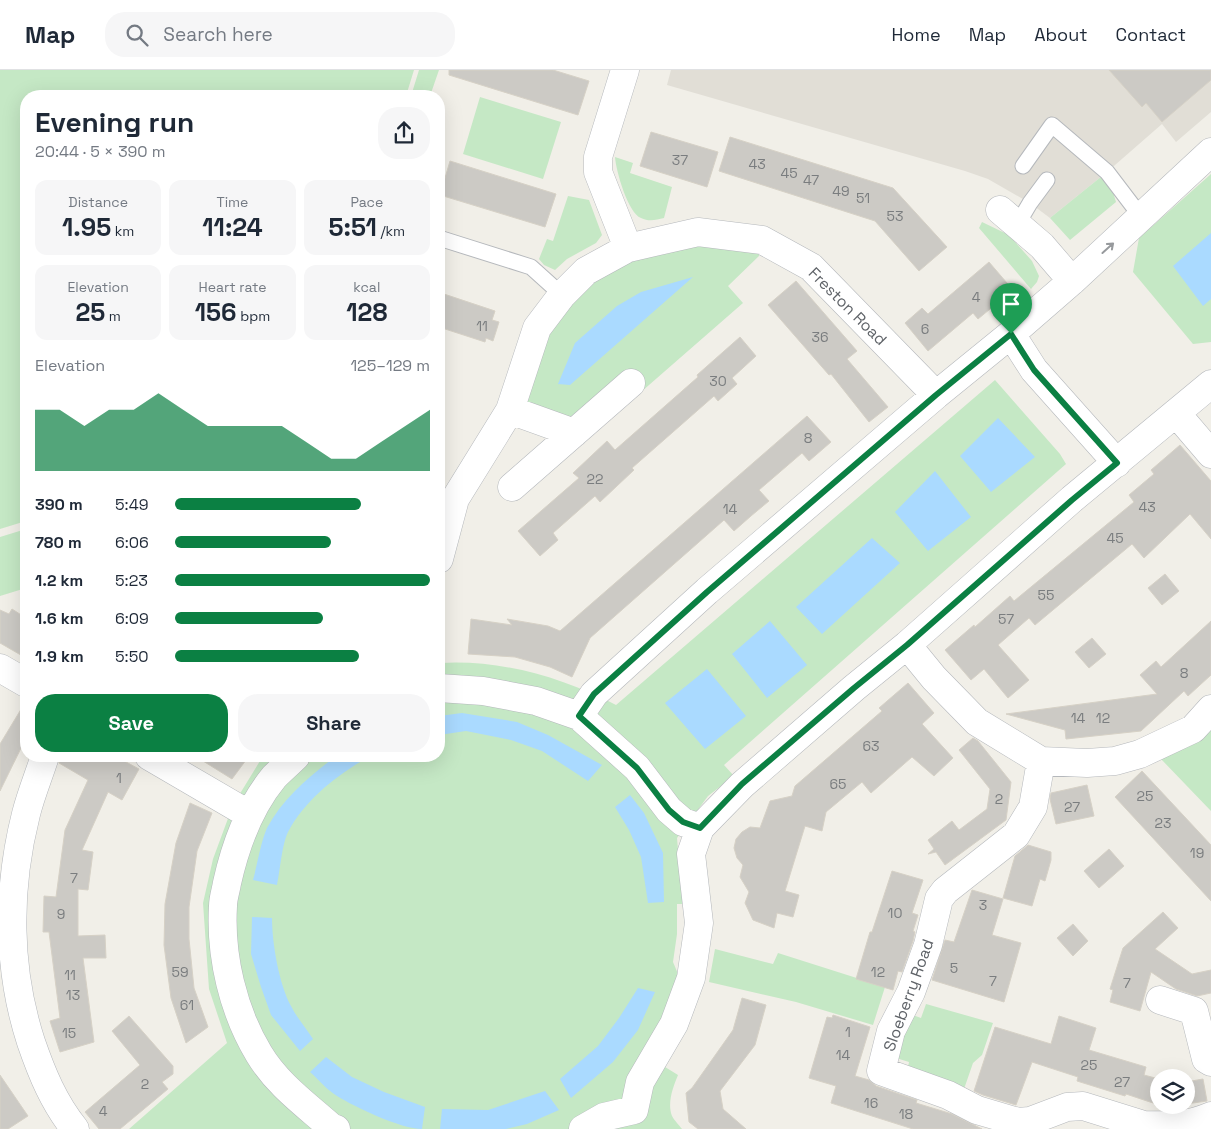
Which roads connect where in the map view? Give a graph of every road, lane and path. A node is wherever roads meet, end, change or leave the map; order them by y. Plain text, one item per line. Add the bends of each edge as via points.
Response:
1 (625, 70) edge
2 (1211, 152) edge
3 (1023, 166) dead end
4 (1046, 180) dead end
5 (1008, 218) joint
6 (1142, 218) junction
7 (445, 240) edge
8 (628, 248) junction
9 (1072, 281) junction
10 (562, 295) junction
11 (1011, 334) junction
12 (631, 383) dead end
13 (1211, 384) edge
14 (936, 395) junction
15 (510, 410) junction
16 (1176, 413) junction
17 (574, 433) junction
18 (1211, 454) edge
19 (1117, 463) junction
20 (512, 487) dead end
21 (445, 536) edge
22 (907, 645) junction
23 (0, 668) edge
24 (20, 680) edge
25 (445, 686) edge
26 (1211, 709) edge
27 (579, 716) junction
28 (1041, 761) junction
29 (43, 762) edge
30 (159, 762) edge
31 (290, 762) edge
32 (250, 815) junction
33 (700, 828) junction
34 (1160, 1000) dead end
35 (1203, 1009) edge
36 (1209, 1067) edge
37 (1211, 1116) edge
38 (639, 1120) edge
39 (1047, 1123) edge
40 (1143, 1127) edge
41 (75, 1129) edge
42 (336, 1129) edge
43 (583, 1129) edge

1 - 8 street via 598,157 598,172
2 - 6 street
3 - 6 lane via 1052,125 1108,172
4 - 5 lane via 1030,203
5 - 9 street via 1042,246
9 -> 6 street
7 - 10 lane via 531,267
8 - 10 street, Freston Road via 586,271
8 - 14 street, Freston Road via 698,232 762,240 811,267
9 - 11 street
10 - 15 street, Freston Road via 537,328
11 - 14 street
11 - 19 street via 1034,370
12 - 17 street
13 - 16 street
14 - 27 street via 707,592 594,694
15 - 17 street
15 - 21 street, Freston Road via 455,499
16 - 18 street
16 - 19 street
17 - 20 street
19 - 22 street
22 - 28 street via 977,722
22 - 33 street via 742,784
23 - 24 street
25 - 27 street via 536,701
26 - 28 street via 1194,729 1140,754 1115,761
27 - 33 street via 637,768 669,810 683,822
28 - 39 street, Sloeberry Road via 1033,807 1016,836 945,891 940,899 928,945 911,992 891,1031 881,1071 948,1095 977,1110 1018,1122
29 - 41 street via 26,813 17,860 11,915 12,947 24,1019 42,1074 62,1113
30 - 32 street
31 - 32 street via 274,777
32 - 42 street via 232,858 223,904 225,959 233,993 264,1061 280,1081
33 - 38 street via 691,854 699,923 691,978 674,1024 640,1082
34 - 35 street
35 - 36 street
37 - 40 street, Sloeberry Road via 1195,1123
38 - 43 street via 604,1117
39 - 40 street, Sloeberry Road via 1067,1107 1083,1106

